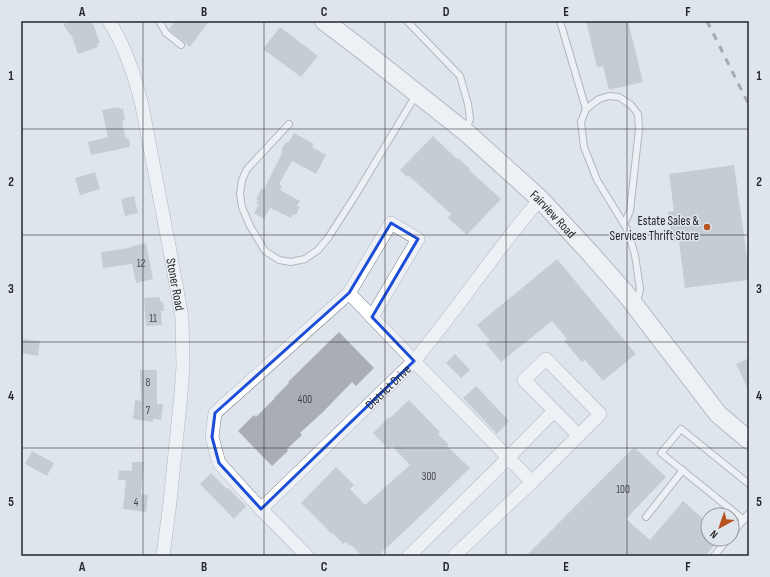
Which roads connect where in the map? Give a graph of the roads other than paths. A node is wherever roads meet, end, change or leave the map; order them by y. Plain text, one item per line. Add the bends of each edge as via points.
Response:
1 (110, 21) edge
2 (159, 21) edge
3 (324, 21) edge
4 (407, 21) edge
5 (560, 21) edge
6 (181, 46) dead end
7 (417, 94) junction
8 (586, 109) junction
9 (289, 124) dead end
10 (465, 132) junction
11 (540, 199) junction
12 (624, 224) junction
13 (349, 293) junction
14 (635, 307) junction
15 (372, 318) junction
16 (414, 361) junction
17 (554, 412) junction
18 (578, 435) junction
19 (749, 440) edge
20 (508, 458) junction
21 (683, 470) junction
22 (532, 482) junction
23 (749, 484) edge
24 (261, 509) junction
25 (749, 513) edge
26 (646, 517) dead end
27 (744, 520) junction
28 (740, 525) edge
29 (721, 547) edge
30 (163, 556) edge
31 (307, 556) edge
32 (409, 556) edge
33 (454, 556) edge
34 (714, 556) edge

1 - 30 street, Stoner Road via 131,65 142,106 182,318 181,394
2 - 6 lane via 166,33
3 - 7 main road, Fairview Road
4 - 10 lane via 460,76 470,118
5 - 8 lane
7 - 9 lane via 328,238 318,250 305,258 291,262 279,260 265,251 244,213 240,194 247,169
7 - 10 main road, Fairview Road
8 - 12 lane via 581,122 584,147 597,180
8 - 12 lane via 598,99 608,96 619,97 631,105 638,114 639,129 630,211
10 - 11 main road, Fairview Road
11 - 14 main road, Fairview Road
11 - 16 street, District Drive
12 - 14 lane via 635,255 640,289
13 - 15 street
13 - 15 street via 391,223 418,238
13 - 24 street via 215,413 212,437 219,463
14 - 19 main road, Fairview Road via 718,414
15 - 16 street
16 - 20 street
16 - 24 street, District Drive
17 - 18 street
17 - 18 street via 524,380 546,359 600,414
17 - 20 street
18 - 22 street
20 - 22 street
20 - 32 street
21 - 23 lane via 661,453 681,429
21 - 26 lane
21 - 27 lane
22 - 33 street
24 - 31 street
25 - 27 lane
27 - 28 lane
29 - 34 lane

